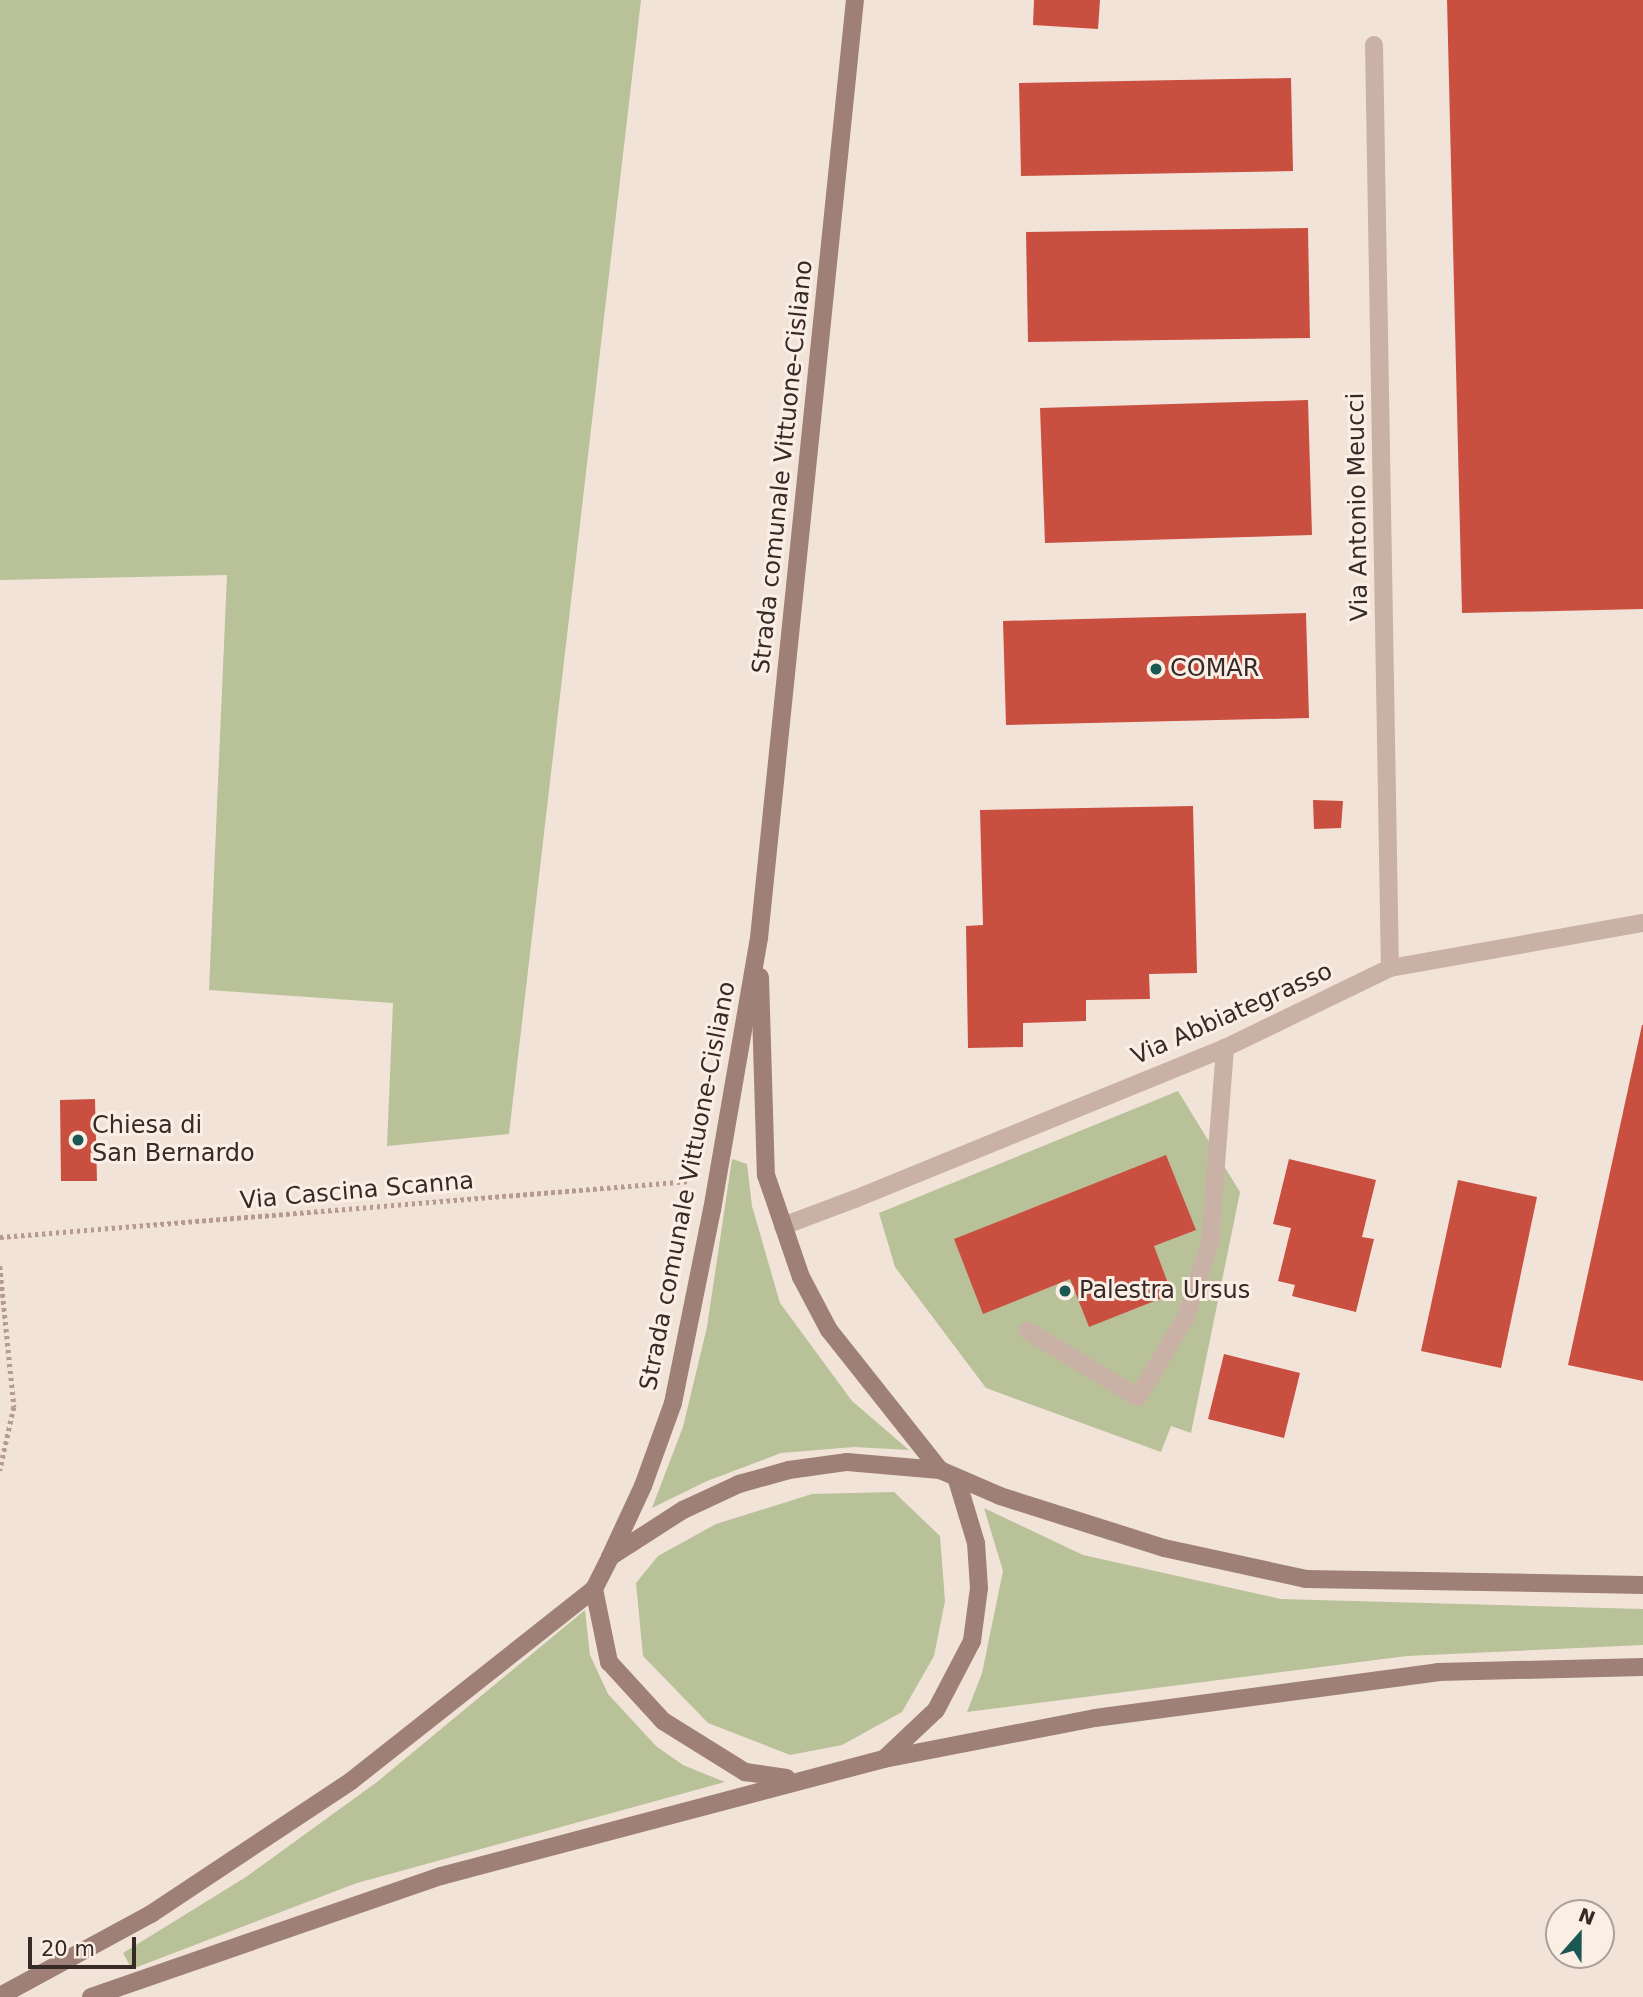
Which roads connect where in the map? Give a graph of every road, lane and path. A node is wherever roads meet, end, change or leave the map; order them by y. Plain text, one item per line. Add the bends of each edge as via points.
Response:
1 (855, 0) edge
2 (1374, 45) dead end
3 (1643, 923) edge
4 (759, 938) junction
5 (1390, 968) junction
6 (1225, 1048) junction
7 (717, 1179) junction
8 (783, 1226) junction
9 (0, 1237) edge
10 (0, 1266) edge
11 (1027, 1331) dead end
12 (0, 1470) edge
13 (940, 1470) junction
14 (957, 1480) junction
15 (610, 1557) junction
16 (1643, 1585) edge
17 (594, 1589) junction
18 (1643, 1667) edge
19 (884, 1759) junction
20 (794, 1780) junction
21 (0, 1996) edge
22 (91, 1997) edge

1 - 4 main road, Strada comunale Vittuone-Cisliano
2 - 5 street, Via Antonio Meucci
3 - 5 street, Via Abbiategrasso
4 - 7 main road, Strada comunale Vittuone-Cisliano
4 - 8 main road, Strada comunale Vittuone-Cisliano via 766,1175
5 - 6 street, Via Abbiategrasso
6 - 8 street, Via Abbiategrasso
6 - 11 street via 1210,1243 1186,1317 1138,1396
7 - 9 path, Via Cascina Scanna
7 - 15 main road, Strada comunale Vittuone-Cisliano via 673,1404
8 - 13 main road, Strada comunale Vittuone-Cisliano via 801,1277 829,1330
10 - 12 path via 14,1407
13 - 14 main road
13 - 15 main road via 847,1462 789,1470 738,1484 683,1510
14 - 16 main road via 1164,1548 1306,1579
14 - 19 main road via 976,1543 979,1588 972,1641 936,1710
15 - 17 main road, Strada comunale Vittuone-Cisliano
17 - 20 main road via 609,1662 663,1721 745,1772
17 - 21 main road via 351,1781 151,1914
18 - 19 main road via 1438,1672 1095,1718
19 - 20 main road
20 - 22 main road via 441,1876

